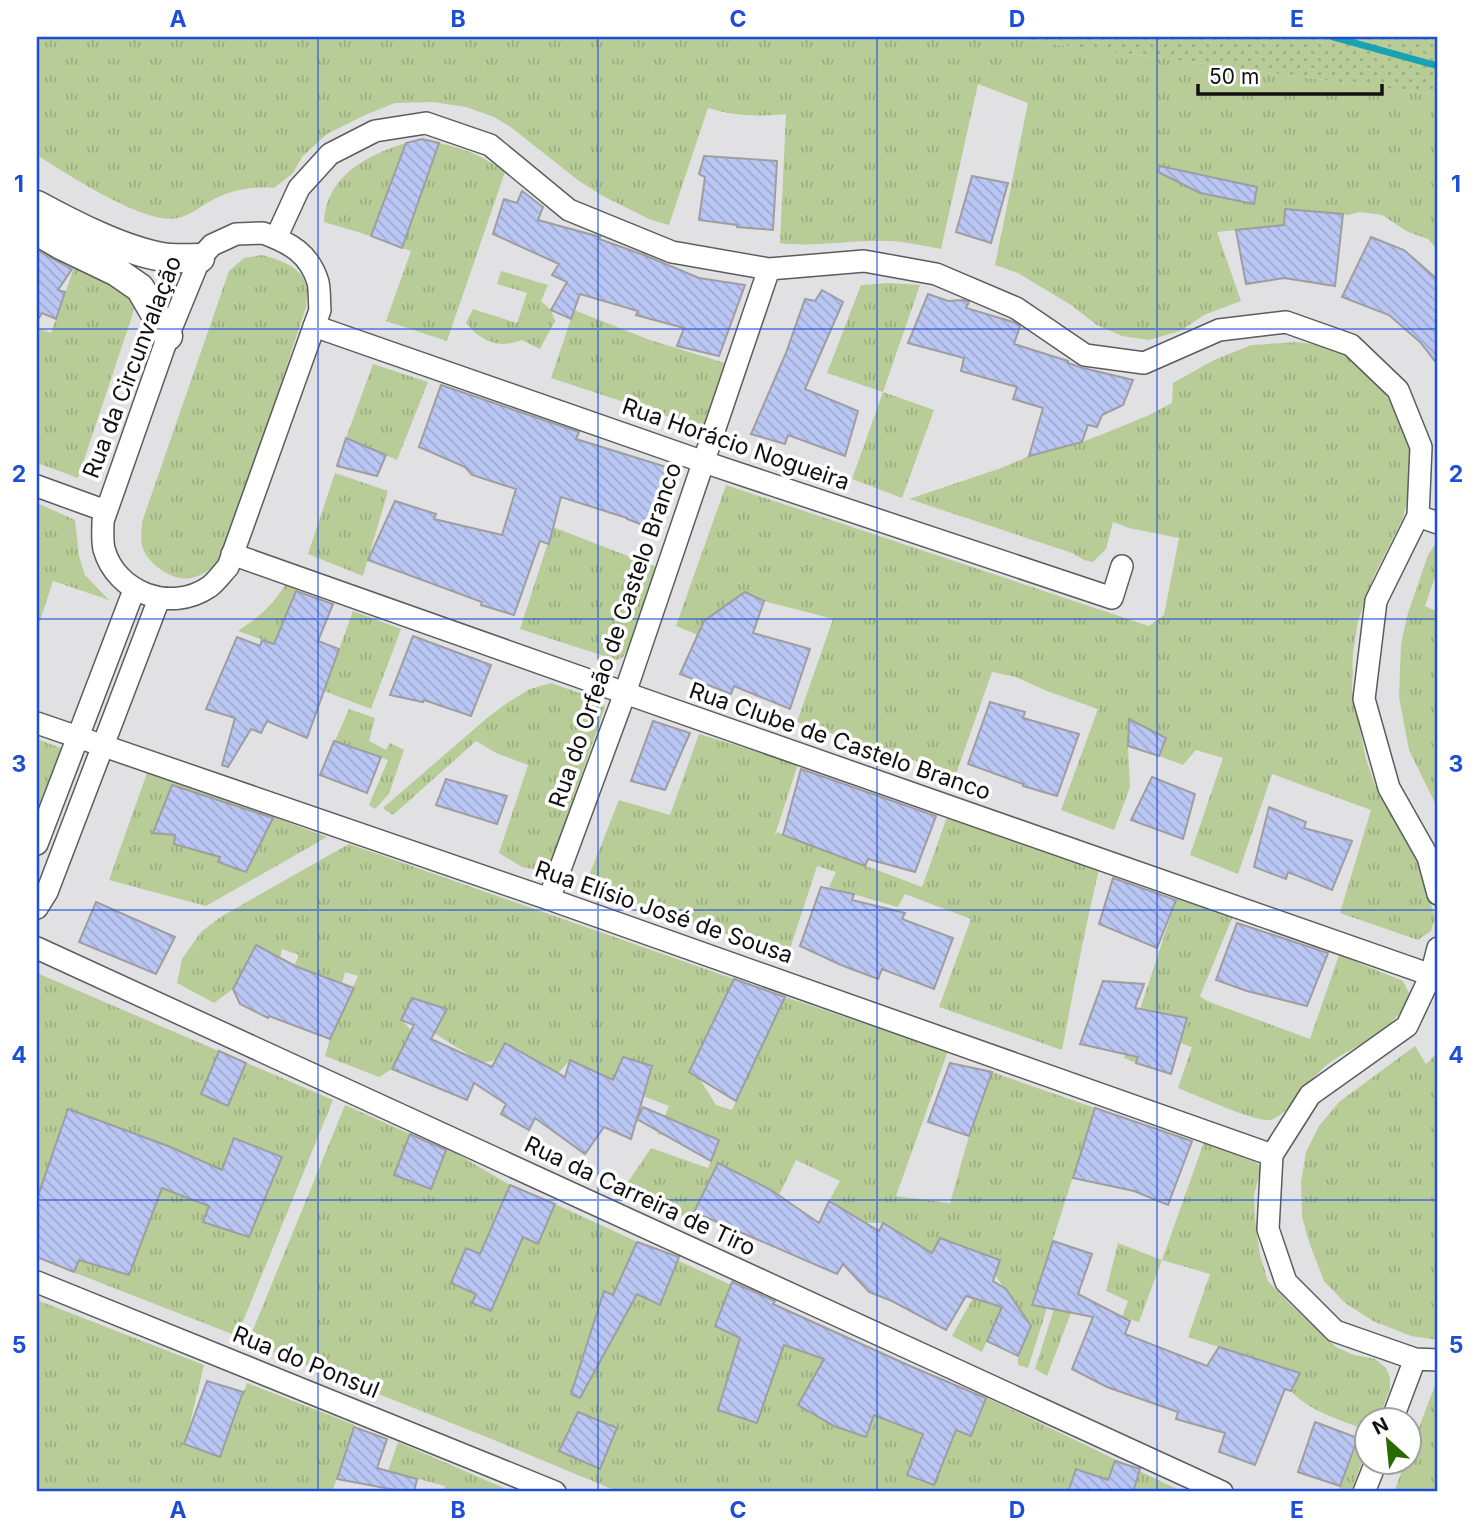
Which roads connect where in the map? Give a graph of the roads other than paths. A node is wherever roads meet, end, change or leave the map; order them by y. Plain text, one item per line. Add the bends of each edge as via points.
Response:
1 (37, 205) edge
2 (37, 231) edge
3 (276, 238) junction
4 (200, 258) junction
5 (769, 269) junction
6 (314, 326) junction
7 (168, 336) junction
8 (704, 462) junction
9 (37, 486) edge
10 (106, 511) junction
11 (1418, 516) junction
12 (1438, 523) edge
13 (232, 554) junction
14 (1122, 566) dead end
15 (134, 590) junction
16 (159, 599) junction
17 (625, 693) junction
18 (37, 723) edge
19 (78, 737) junction
20 (102, 746) junction
21 (37, 844) edge
22 (1438, 894) edge
23 (550, 899) junction
24 (37, 908) edge
25 (37, 948) edge
26 (1438, 948) edge
27 (1431, 975) junction
28 (1272, 1155) junction
29 (37, 1282) edge
30 (1415, 1359) junction
31 (1438, 1360) edge
32 (1397, 1406) edge
33 (555, 1492) edge
34 (1222, 1492) edge

1 - 4 main road via 131,249 163,257
2 - 7 main road via 140,288
3 - 4 street, Rua da Circunvalação via 263,233 236,234 212,245
3 - 5 street via 299,188 330,154 374,131 426,123 490,145 569,210 672,252
3 - 6 street, Rua da Circunvalação via 288,242 307,260 318,284 320,310
4 - 7 street, Rua da Circunvalação
5 - 8 street, Rua do Orfeão de Castelo Branco
5 - 11 street via 864,261 936,274 1016,308 1084,355 1144,363 1219,330 1286,322 1351,345 1398,390 1421,447
6 - 8 street, Rua Horácio Nogueira
6 - 13 street, Rua da Circunvalação
7 - 10 street, Rua da Circunvalação
8 - 14 street, Rua Horácio Nogueira via 1112,598
8 - 17 street, Rua do Orfeão de Castelo Branco
9 - 10 street
10 - 15 street, Rua da Circunvalação via 104,548 115,572
11 - 12 street
11 - 22 street via 1376,601 1363,699 1389,788 1428,858
13 - 16 street, Rua da Circunvalação via 228,567 210,586 186,598
13 - 17 street, Rua Clube de Castelo Branco
15 - 16 street, Rua da Circunvalação
15 - 19 street
16 - 20 street
17 - 23 street, Rua do Orfeão de Castelo Branco
17 - 27 street, Rua Clube de Castelo Branco
18 - 19 street, Rua Elísio José de Sousa
19 - 20 street, Rua Elísio José de Sousa
19 - 21 street
20 - 23 street, Rua Elísio José de Sousa
20 - 24 street
23 - 28 street, Rua Elísio José de Sousa
25 - 34 street, Rua da Carreira de Tiro
26 - 27 street
27 - 28 street via 1407,1026 1310,1095
28 - 30 street via 1268,1229 1286,1282 1335,1331
29 - 33 street, Rua do Ponsul
30 - 31 street
30 - 32 street

